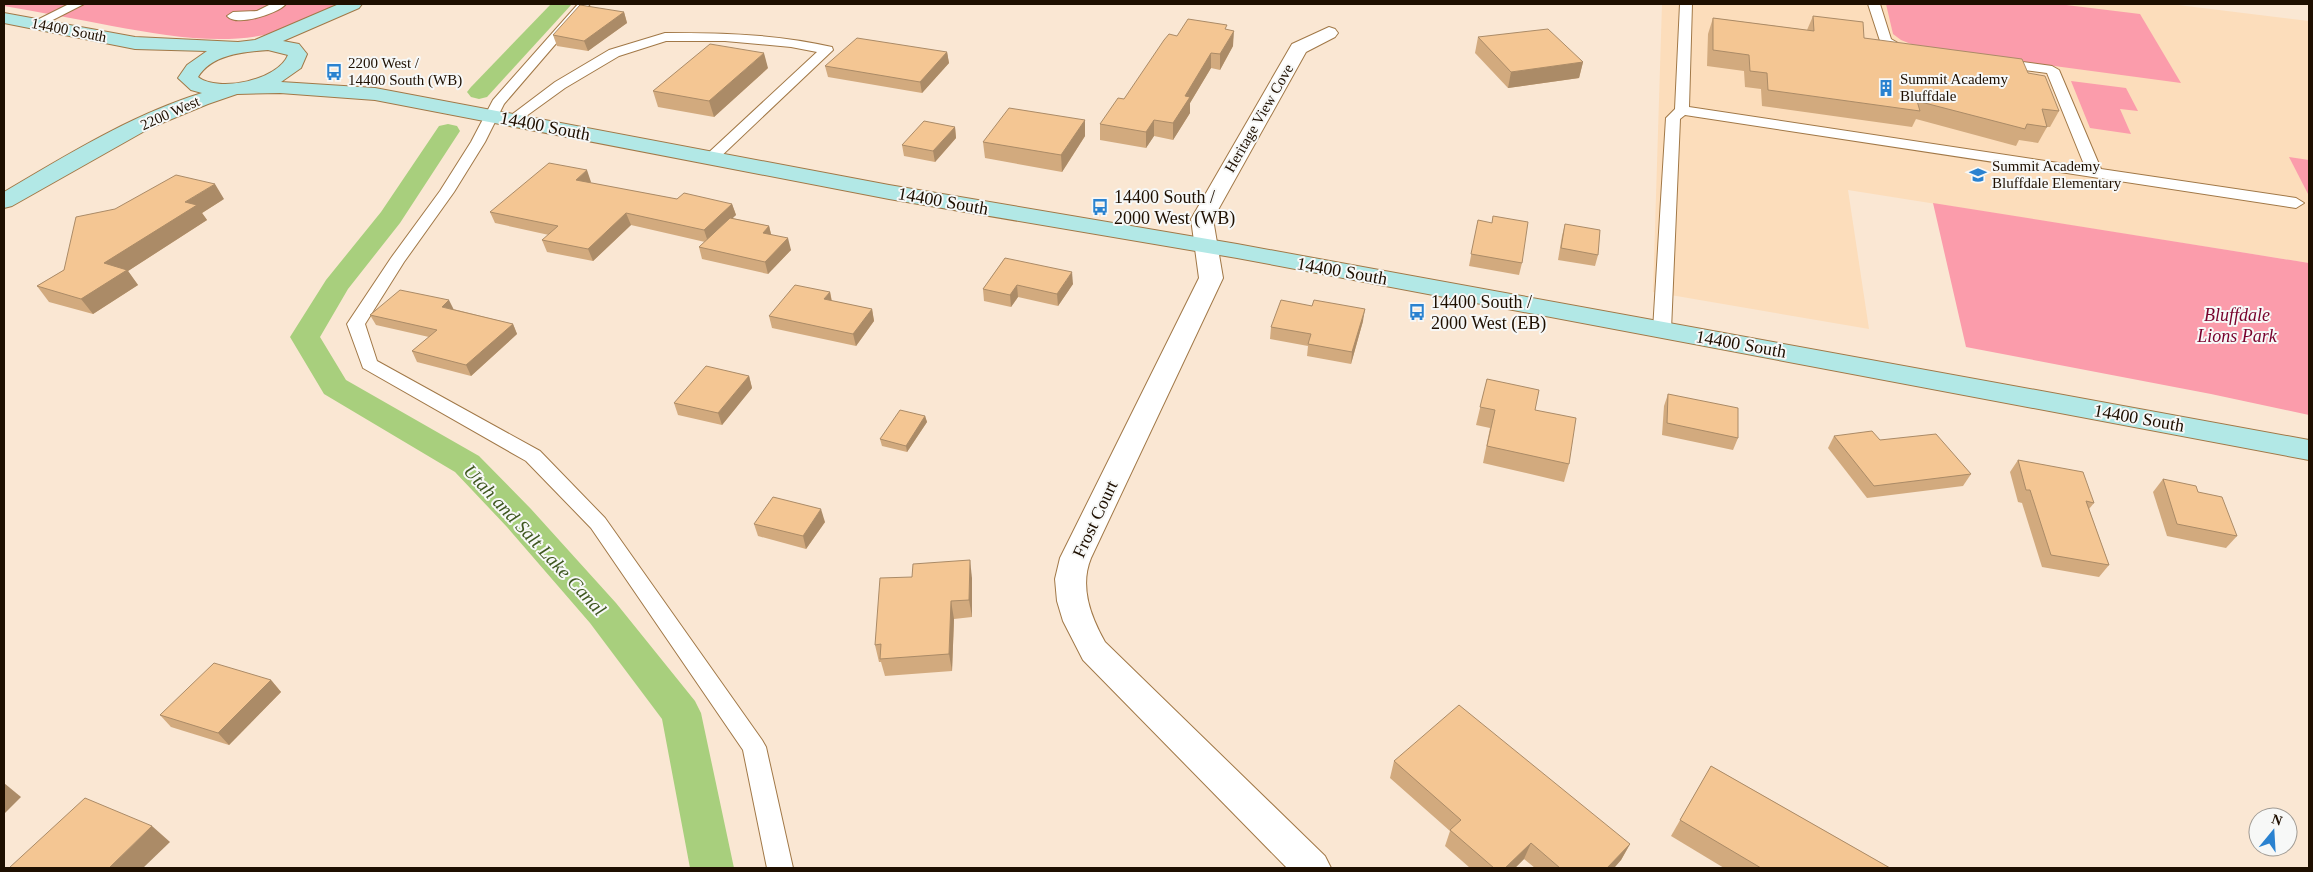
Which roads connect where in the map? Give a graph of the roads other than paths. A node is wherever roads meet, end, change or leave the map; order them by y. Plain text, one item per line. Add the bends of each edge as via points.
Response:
1 (78, 4) edge
2 (280, 4) edge
3 (584, 4) edge
4 (1686, 4) edge
5 (1874, 4) edge
6 (350, 6) edge
7 (233, 16) dead end
8 (4, 18) edge
9 (35, 24) junction
10 (1329, 33) dead end
11 (135, 43) junction
12 (247, 46) junction
13 (1919, 52) edge
14 (298, 57) junction
15 (1985, 61) edge
16 (189, 75) junction
17 (240, 88) junction
18 (375, 94) junction
19 (1682, 110) junction
20 (502, 117) junction
21 (110, 140) junction
22 (711, 158) junction
23 (2095, 173) junction
24 (4, 201) edge
25 (2296, 203) dead end
26 (1207, 246) junction
27 (1662, 330) junction
28 (2309, 450) edge
29 (780, 868) edge
30 (1312, 868) edge

1 - 9 lane
2 - 7 lane via 260,14
3 - 20 lane via 498,104
4 - 19 lane
5 - 13 lane via 1885,41 1900,49
6 - 12 main road via 291,32
6 - 14 main road
8 - 9 main road, 14400 South
9 - 11 main road, 14400 South
10 - 26 street, Heritage View Cove via 1299,48 1284,74 1202,220
11 - 12 main road, 14400 South
11 - 16 main road, 14400 South via 178,60 185,65
12 - 14 main road, 14400 South via 281,45 292,48
12 - 16 main road, 2200 West via 208,58
14 - 17 main road via 282,74
14 - 18 main road, 14400 South via 301,66 311,74
15 - 23 lane via 2052,70
16 - 17 main road, 14400 South via 192,85 201,89
16 - 21 main road, 2200 West
17 - 18 main road, 14400 South via 278,86
17 - 21 main road, 2200 West via 175,109
18 - 20 main road, 14400 South
19 - 23 lane
19 - 27 lane via 1673,118
20 - 22 main road, 14400 South
20 - 22 lane via 614,53 665,37 725,37 826,50
20 - 29 lane via 397,261 356,324 369,364 533,456 598,523 754,747
21 - 24 main road, 2200 West
22 - 26 main road, 14400 South
23 - 25 lane
26 - 27 main road, 14400 South
26 - 30 street, Frost Court via 1211,278 1083,542 1072,568 1071,595 1078,623 1094,651
27 - 28 main road, 14400 South

